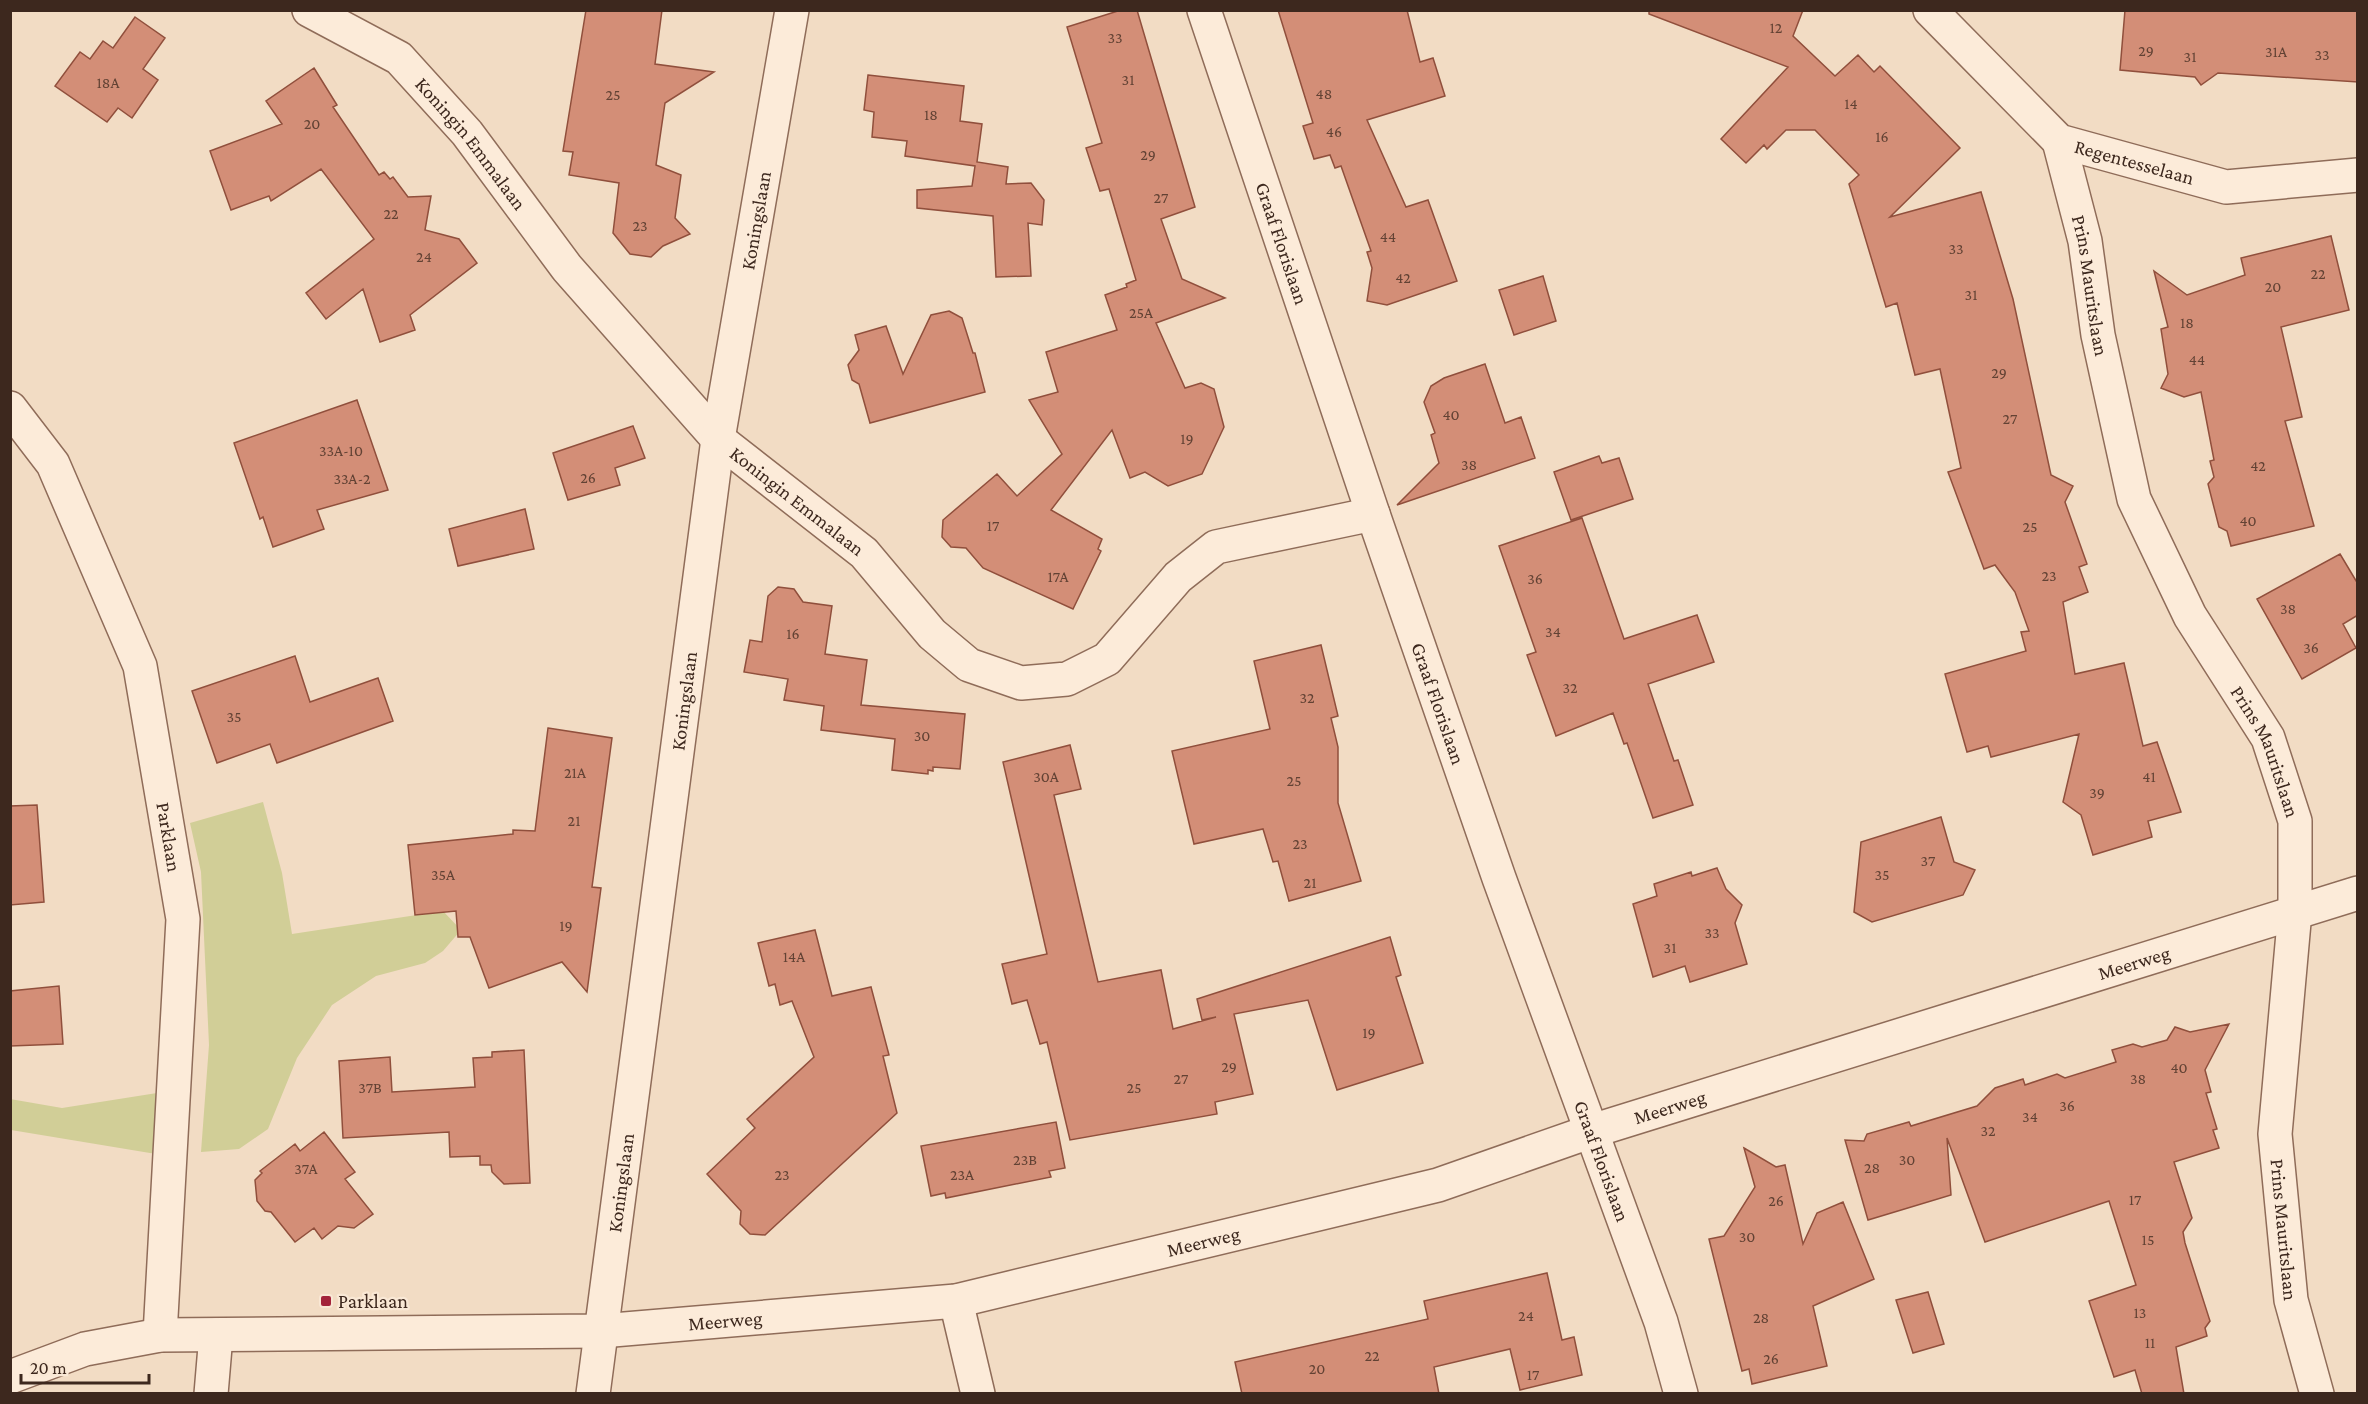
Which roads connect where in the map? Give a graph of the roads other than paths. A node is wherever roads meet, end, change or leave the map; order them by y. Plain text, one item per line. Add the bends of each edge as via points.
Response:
1 (309, 10) edge
2 (792, 10) edge
3 (1204, 10) edge
4 (1930, 10) edge
5 (2059, 141) junction
6 (2358, 175) edge
7 (10, 408) edge
8 (718, 439) junction
9 (1373, 513) junction
10 (2358, 893) edge
11 (2295, 911) junction
12 (1592, 1131) junction
13 (956, 1301) junction
14 (601, 1331) junction
15 (160, 1335) junction
16 (216, 1335) junction
17 (10, 1377) edge
18 (211, 1394) edge
19 (593, 1394) edge
20 (978, 1394) edge
21 (1681, 1394) edge
22 (2317, 1394) edge

1 - 8 street, Koningin Emmalaan via 399,58 467,133 567,268
2 - 8 street, Koningslaan
3 - 9 street, Graaf Florislaan
4 - 5 street, Regentesselaan
5 - 6 street, Regentesselaan via 2226,188
5 - 11 street, Prins Mauritslaan via 2085,241 2098,335 2134,499 2190,616 2268,738 2295,821
7 - 15 street, Parklaan via 53,464 140,666 183,919
8 - 9 street, Koningin Emmalaan via 864,553 932,634 969,665 1021,683 1067,679 1107,659 1178,577 1216,547
8 - 14 street, Koningslaan
9 - 12 street, Graaf Florislaan via 1499,878
10 - 11 street, Meerweg
11 - 12 street, Meerweg
11 - 22 street, Prins Mauritslaan via 2275,1134 2291,1300
12 - 13 street, Meerweg via 1438,1185
12 - 21 street, Graaf Florislaan via 1661,1322
13 - 14 street, Meerweg
13 - 20 street
14 - 16 street, Meerweg
14 - 19 street, Koningslaan
15 - 16 street, Meerweg
15 - 17 street, Meerweg via 85,1349
16 - 18 street

